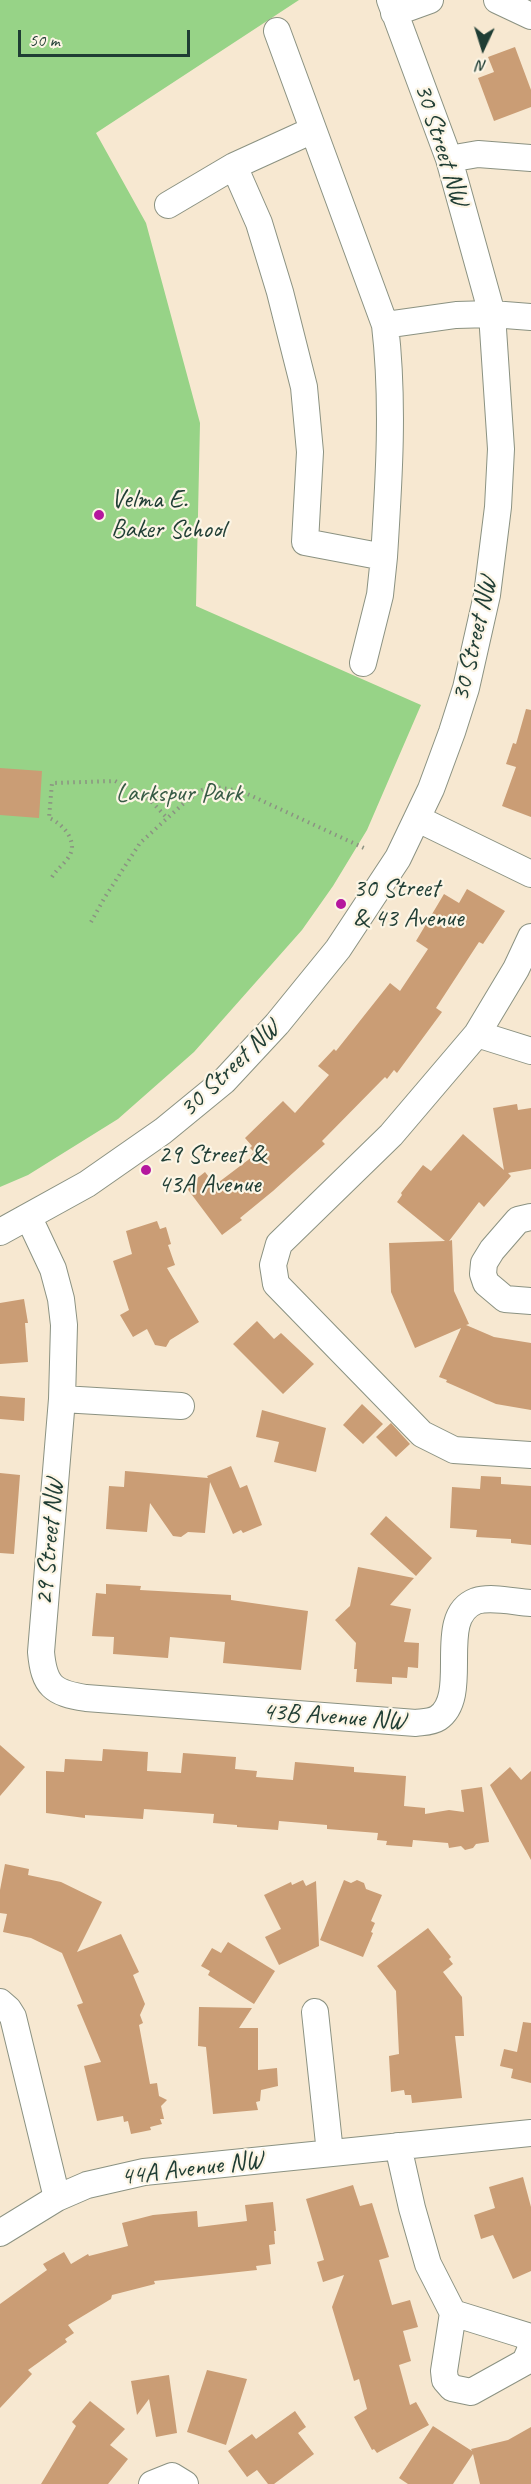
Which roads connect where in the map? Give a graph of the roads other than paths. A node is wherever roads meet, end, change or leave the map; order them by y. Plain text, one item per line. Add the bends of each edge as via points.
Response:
1 (430, 0) edge
2 (497, 0) edge
3 (392, 6) edge
4 (531, 16) edge
5 (277, 31) dead end
6 (313, 130) junction
7 (531, 158) edge
8 (449, 159) junction
9 (234, 166) junction
10 (168, 206) dead end
11 (492, 314) junction
12 (531, 317) edge
13 (385, 325) junction
14 (384, 557) junction
15 (363, 663) dead end
16 (418, 819) junction
17 (531, 874) edge
18 (531, 938) edge
19 (477, 1034) junction
20 (531, 1051) edge
21 (531, 1217) edge
22 (29, 1218) junction
23 (0, 1232) edge
24 (531, 1301) edge
25 (62, 1399) junction
26 (181, 1406) dead end
27 (531, 1455) edge
28 (531, 1603) edge
29 (49, 1684) joint
30 (0, 2002) edge
31 (315, 2012) dead end
32 (531, 2133) edge
33 (398, 2146) junction
34 (330, 2153) junction
35 (57, 2198) junction
36 (0, 2233) edge
37 (453, 2313) junction
38 (531, 2348) edge
39 (152, 2484) edge
40 (185, 2484) edge

1 - 3 street, 30 Street NW
2 - 4 street
3 - 8 street, 30 Street NW
5 - 6 street
6 - 9 street
6 - 13 street
7 - 8 street via 478,154
8 - 11 street, 30 Street NW
9 - 10 street
9 - 14 street via 259,223 304,387 310,452 305,542
11 - 12 street
11 - 13 street
11 - 16 street, 30 Street NW via 501,449 487,595 466,688
13 - 14 street via 390,364 390,453
14 - 15 street via 381,595
16 - 17 street
16 - 22 street, 30 Street NW via 378,890 306,990 224,1080 124,1160
18 - 19 street
19 - 20 street
19 - 27 street via 391,1135 279,1244 273,1265 276,1284 422,1434 454,1450
21 - 24 street via 518,1220 492,1250 483,1274 486,1283 506,1299
22 - 23 street, 30 Street NW
22 - 25 street, 29 Street NW via 53,1269 61,1299
25 - 26 street
25 - 29 street, 29 Street NW via 41,1652
28 - 29 street, 43B Avenue NW via 479,1600 468,1605 459,1616 456,1631 451,1698 446,1710 429,1721 86,1698 58,1692
30 - 35 street via 13,2017
31 - 34 street
32 - 33 street, 44A Avenue NW
33 - 34 street, 44A Avenue NW
33 - 37 street via 428,2264
34 - 35 street, 44A Avenue NW via 125,2175
35 - 36 street
37 - 38 street via 527,2336
37 - 38 street via 444,2371 452,2388 471,2392 525,2362
39 - 40 street via 172,2476

